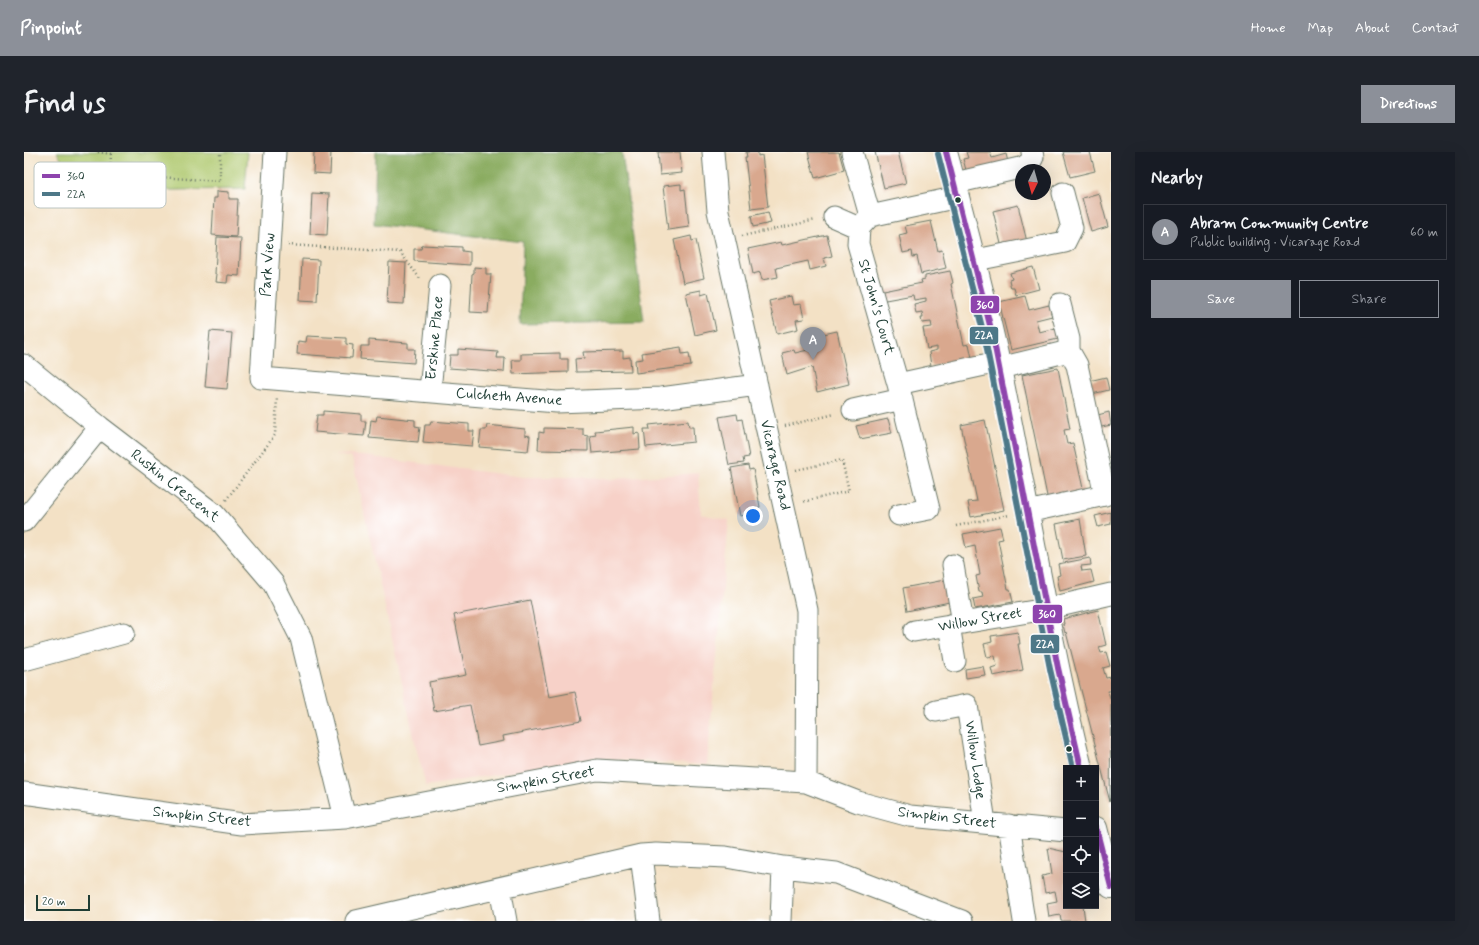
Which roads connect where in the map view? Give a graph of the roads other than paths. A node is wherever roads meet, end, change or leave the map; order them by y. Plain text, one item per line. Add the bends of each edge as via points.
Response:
1 (275, 152) edge
2 (713, 152) edge
3 (852, 152) edge
4 (946, 152) edge
5 (1032, 152) edge
6 (957, 190) junction
7 (1063, 193) dead end
8 (834, 217) road end
9 (865, 222) junction
10 (976, 260) junction
11 (440, 285) road end
12 (1060, 304) dead end
13 (1069, 351) junction
14 (24, 365) edge
15 (999, 365) junction
16 (270, 378) joint
17 (757, 385) junction
18 (430, 391) junction
19 (900, 392) junction
20 (853, 410) road end
21 (100, 428) junction
22 (1027, 512) junction
23 (900, 515) dead end
24 (24, 520) edge
25 (953, 565) dead end
26 (1111, 594) edge
27 (1046, 609) junction
28 (956, 624) junction
29 (914, 631) dead end
30 (124, 633) dead end
31 (24, 660) edge
32 (955, 661) dead end
33 (936, 711) dead end
34 (1080, 765) edge
35 (806, 782) junction
36 (24, 793) edge
37 (345, 818) junction
38 (985, 822) junction
39 (1009, 825) junction
40 (1063, 830) edge
41 (1100, 831) edge
42 (641, 856) junction
43 (783, 867) junction
44 (1111, 887) edge
45 (500, 888) junction
46 (362, 921) edge
47 (506, 921) edge
48 (649, 921) edge
49 (781, 921) edge
50 (962, 921) edge
51 (1024, 921) edge

1 - 16 street, Park View via 270,244
2 - 17 street, Vicarage Road via 718,211
3 - 9 street, St John's Court
4 - 6 main road
5 - 6 street via 1033,157 1024,167
6 - 9 street
6 - 10 main road
7 - 10 street via 1072,228 1065,242
8 - 9 street
9 - 19 street, St John's Court via 858,244
10 - 15 main road
11 - 18 street, Erskine Place
12 - 13 street
13 - 15 street
13 - 22 street via 1077,365 1105,495
14 - 21 street, Ruskin Crescent
15 - 19 street
15 - 22 main road
16 - 18 street, Culcheth Avenue
17 - 18 street, Culcheth Avenue via 661,398 557,402
17 - 35 street, Vicarage Road via 807,610
19 - 20 street
19 - 23 street, St John's Court via 929,509
21 - 24 street
21 - 37 street, Ruskin Crescent via 214,514 273,583 301,638
22 - 27 main road
25 - 28 street
26 - 27 street, Willow Street
27 - 28 street, Willow Street
27 - 34 main road
28 - 29 street, Willow Street
28 - 32 street
30 - 31 street
33 - 38 street, Willow Lodge via 967,705
35 - 37 street, Simpkin Street via 596,770
35 - 38 street, Simpkin Street via 858,802 910,816
36 - 37 street, Simpkin Street via 242,824
38 - 39 street, Simpkin Street
39 - 40 street, Simpkin Street
39 - 51 street
41 - 44 main road
42 - 43 street via 656,854 726,857
42 - 45 street
42 - 48 street
43 - 49 street
43 - 50 street via 836,873
45 - 46 street
45 - 47 street

